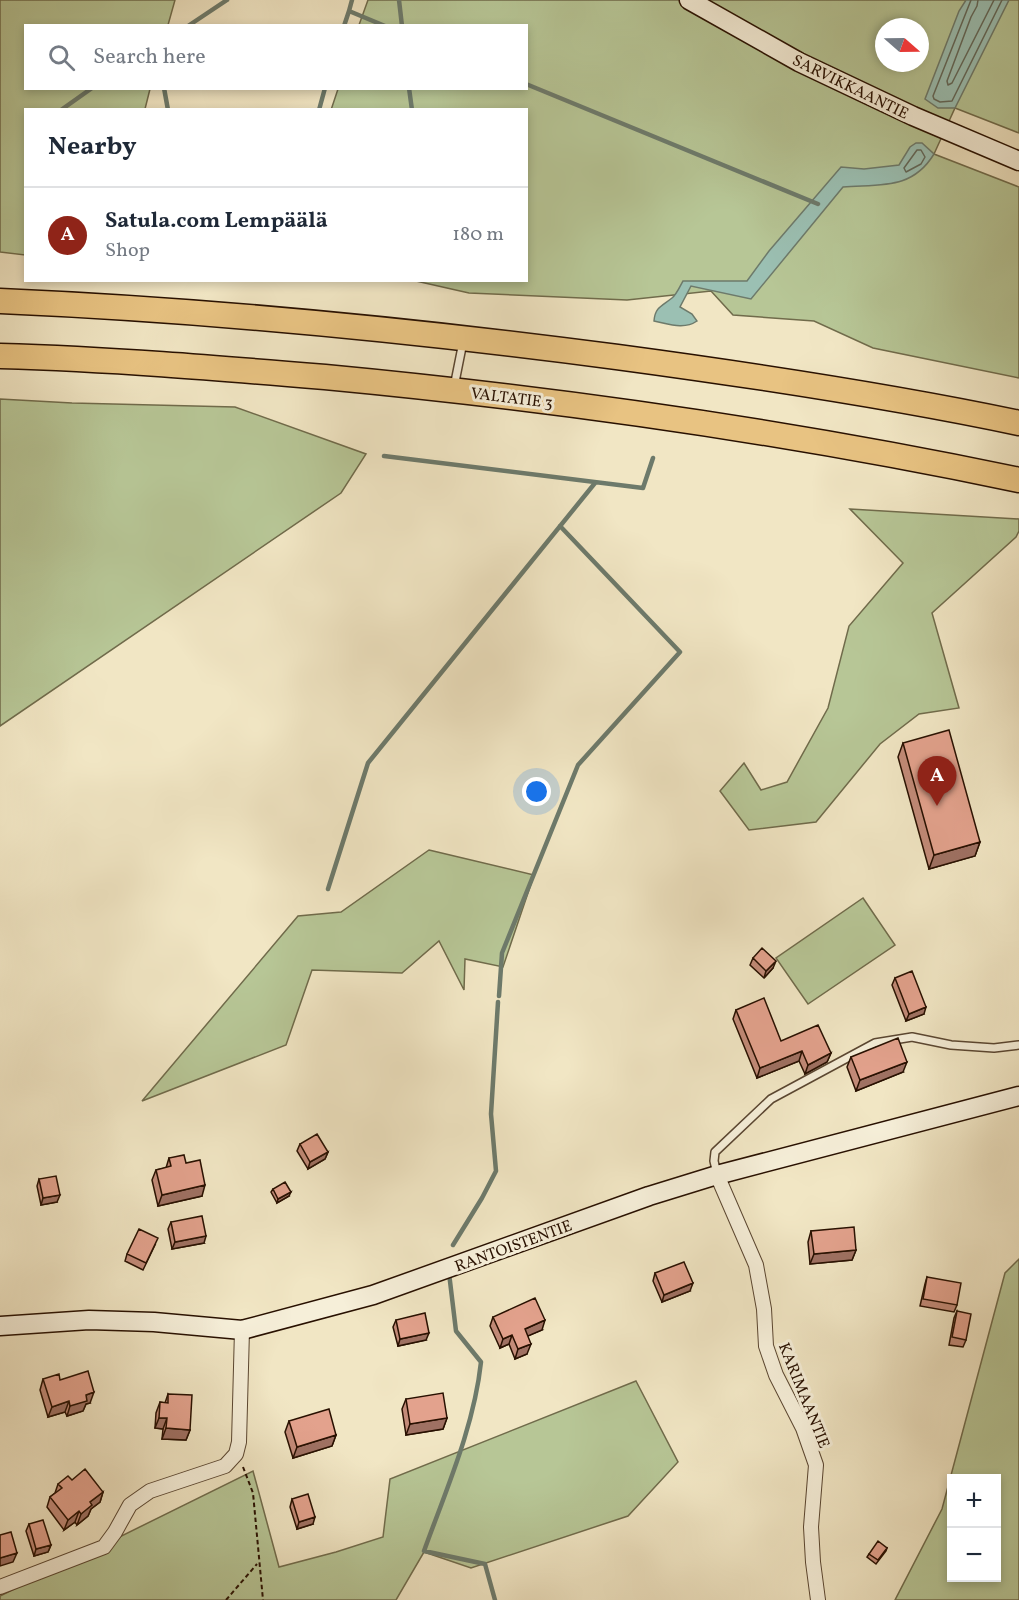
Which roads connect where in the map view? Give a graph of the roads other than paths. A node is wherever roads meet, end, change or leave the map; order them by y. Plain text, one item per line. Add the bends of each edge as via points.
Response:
1 (688, 0) edge
2 (1019, 161) edge
3 (0, 301) edge
4 (464, 337) junction
5 (0, 356) edge
6 (454, 389) junction
7 (1019, 423) edge
8 (1019, 480) edge
9 (1019, 1046) edge
10 (1019, 1096) edge
11 (717, 1174) junction
12 (0, 1326) edge
13 (242, 1330) junction
14 (0, 1587) edge
15 (818, 1600) edge

1 - 2 street, SARVIKKAANTIE via 799,62
3 - 4 highway via 284,319
4 - 6 lane
4 - 7 highway via 703,368
5 - 6 highway, VALTATIE 3 via 163,364
6 - 8 highway, VALTATIE 3 via 778,434
9 - 11 lane via 951,1045 912,1037 875,1043 771,1099 715,1152
10 - 11 street, RANTOISTENTIE
11 - 13 street, RANTOISTENTIE via 373,1295
11 - 15 street, KARIMAANTIE via 756,1265 769,1356 816,1465 811,1527
12 - 13 street, RANTOISTENTIE via 89,1320
13 - 14 street via 239,1442 236,1454 225,1466 150,1491 130,1505 104,1547

